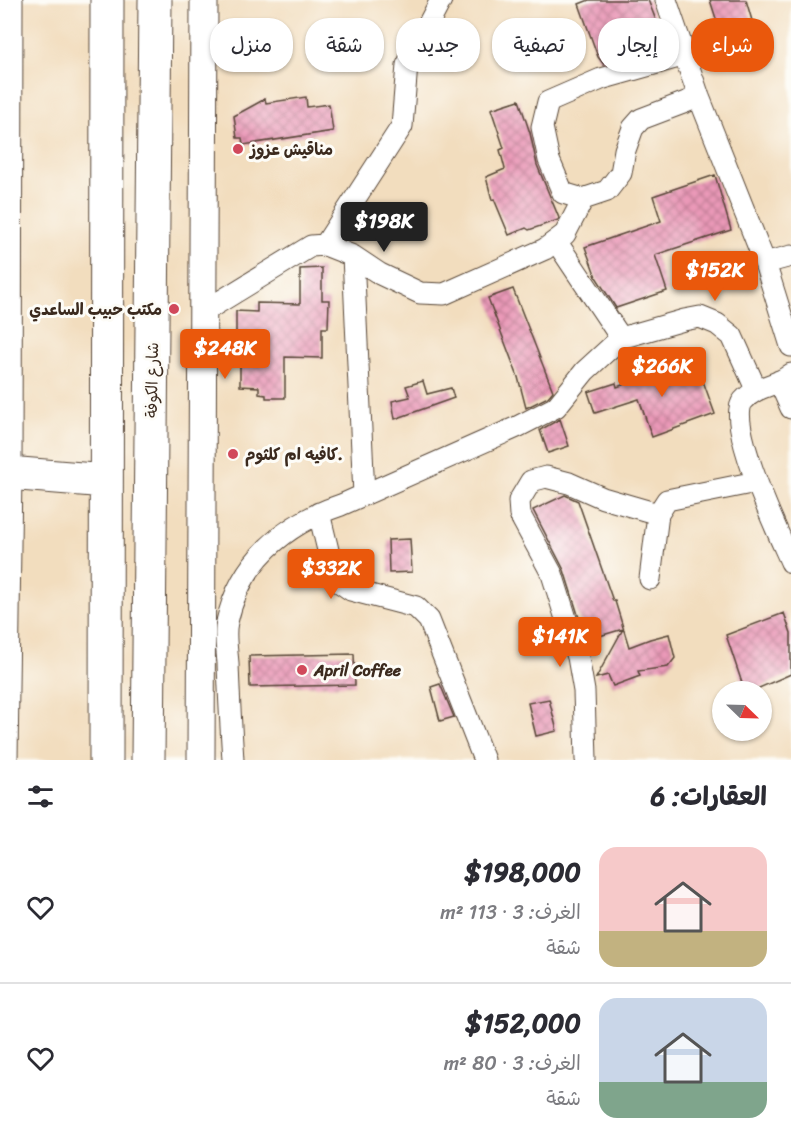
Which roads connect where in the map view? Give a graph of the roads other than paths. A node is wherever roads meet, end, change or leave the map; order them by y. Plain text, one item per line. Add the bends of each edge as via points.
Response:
1 (9, 0) edge
2 (107, 0) edge
3 (155, 0) edge
4 (204, 0) edge
5 (441, 0) edge
6 (666, 0) edge
7 (686, 55) junction
8 (699, 97) junction
9 (4, 172) edge
10 (583, 199) junction
11 (556, 241) junction
12 (325, 245) junction
13 (353, 256) junction
14 (791, 256) edge
15 (765, 262) junction
16 (203, 312) junction
17 (621, 338) junction
18 (791, 346) edge
19 (3, 372) edge
20 (785, 377) edge
21 (756, 389) junction
22 (791, 408) edge
23 (8, 473) junction
24 (105, 481) junction
25 (756, 482) junction
26 (364, 495) junction
27 (319, 513) junction
28 (658, 514) junction
29 (791, 562) edge
30 (650, 579) dead end
31 (3, 595) edge
32 (4, 760) edge
33 (106, 760) edge
34 (148, 760) edge
35 (201, 760) edge
36 (232, 760) edge
37 (484, 760) edge
38 (586, 760) edge

1 - 9 street
2 - 24 highway
3 - 34 highway, شارع الكوفة
4 - 16 street
5 - 12 street via 407,65 402,126
6 - 7 street
7 - 8 street
7 - 10 street via 601,79 548,102 542,127 549,160 563,193
8 - 10 street via 641,119 633,128 621,173 607,190
8 - 15 street
9 - 19 street
10 - 11 street via 565,234
11 - 13 street via 444,294 420,293
11 - 17 street
12 - 13 street
12 - 16 street via 311,246
13 - 26 street
14 - 15 street
15 - 18 street
16 - 35 street
17 - 21 street via 700,317 732,336
17 - 26 street via 585,371 556,407
19 - 23 street
20 - 21 street
20 - 22 street
21 - 25 street via 741,403 738,418
23 - 24 highway
23 - 31 street
24 - 33 highway
25 - 28 street via 667,500
25 - 29 street
26 - 27 street
27 - 36 street via 265,549 240,585 227,623
27 - 37 street via 334,579 351,590 416,607 429,620
28 - 30 street
28 - 38 street via 546,477 531,481 519,501 520,515 552,574 578,657 584,691
31 - 32 street

